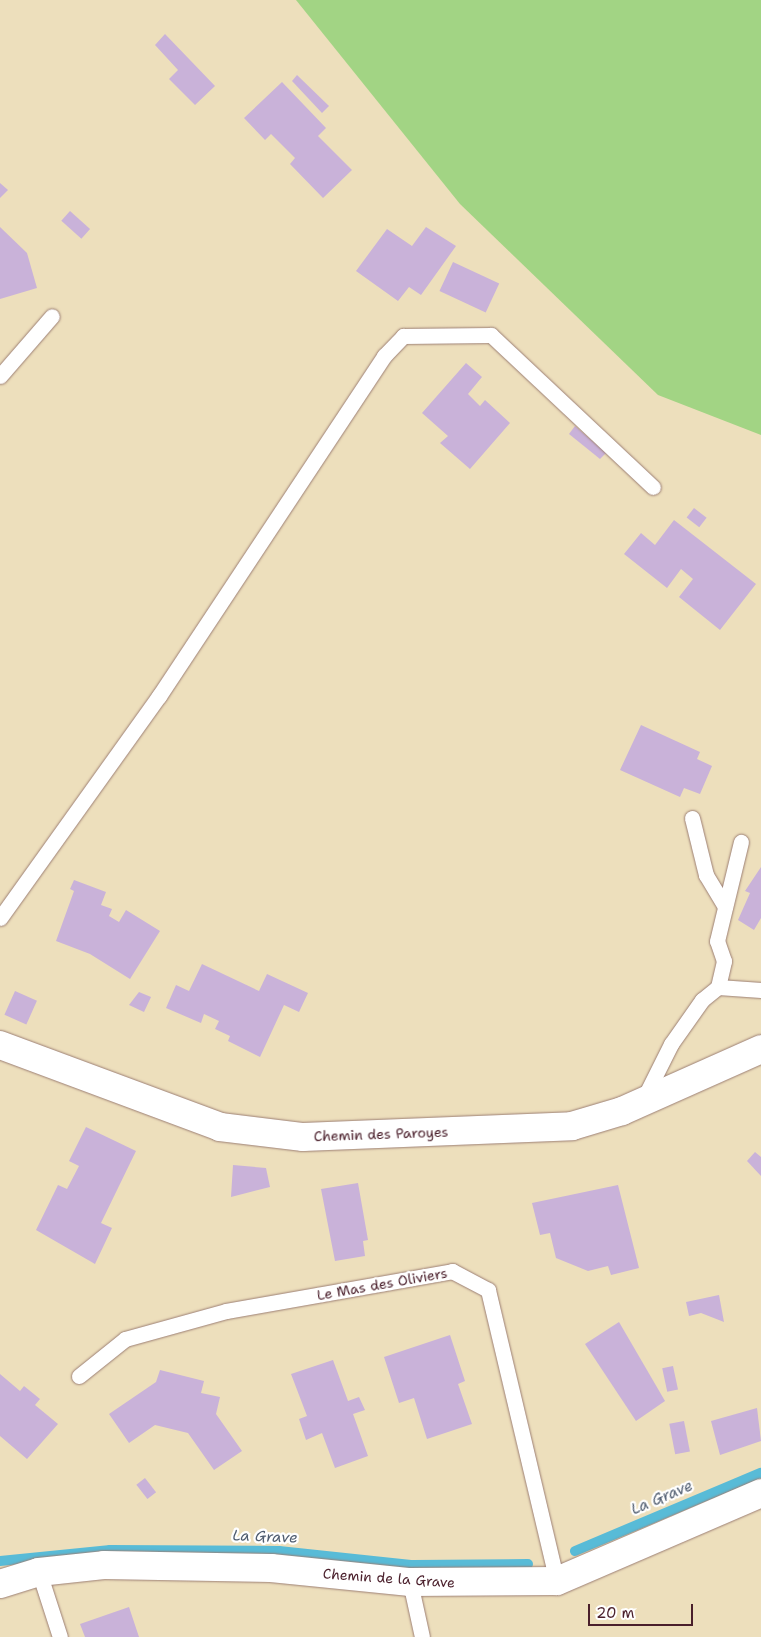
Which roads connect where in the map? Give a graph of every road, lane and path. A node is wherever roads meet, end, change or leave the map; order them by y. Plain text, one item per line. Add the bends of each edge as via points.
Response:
1 (52, 316) dead end
2 (0, 376) edge
3 (653, 487) dead end
4 (692, 818) dead end
5 (741, 842) dead end
6 (725, 907) junction
7 (0, 918) edge
8 (718, 987) junction
9 (761, 990) edge
10 (0, 1045) edge
11 (761, 1049) edge
12 (643, 1100) junction
13 (79, 1376) dead end
14 (761, 1493) edge
15 (39, 1572) junction
16 (557, 1581) junction
17 (410, 1582) junction
18 (0, 1584) edge
19 (60, 1637) edge
20 (422, 1637) edge

1 - 2 lane
3 - 7 lane via 491,335 403,336 384,356 159,696
4 - 6 lane via 706,875
5 - 6 lane
6 - 8 lane via 717,941 724,961
8 - 9 lane
8 - 12 lane via 702,1000 671,1044
10 - 12 street, Chemin des Paroyes via 220,1127 302,1137 572,1126
11 - 12 street, Chemin des Paroyes
13 - 16 lane, Le Mas des Oliviers via 125,1339 226,1311 452,1271 488,1290
14 - 16 street, Chemin de la Grave
15 - 17 street, Chemin de la Grave via 104,1565 271,1568
15 - 18 street, Chemin de la Grave
15 - 19 lane
16 - 17 street, Chemin de la Grave
17 - 20 lane

